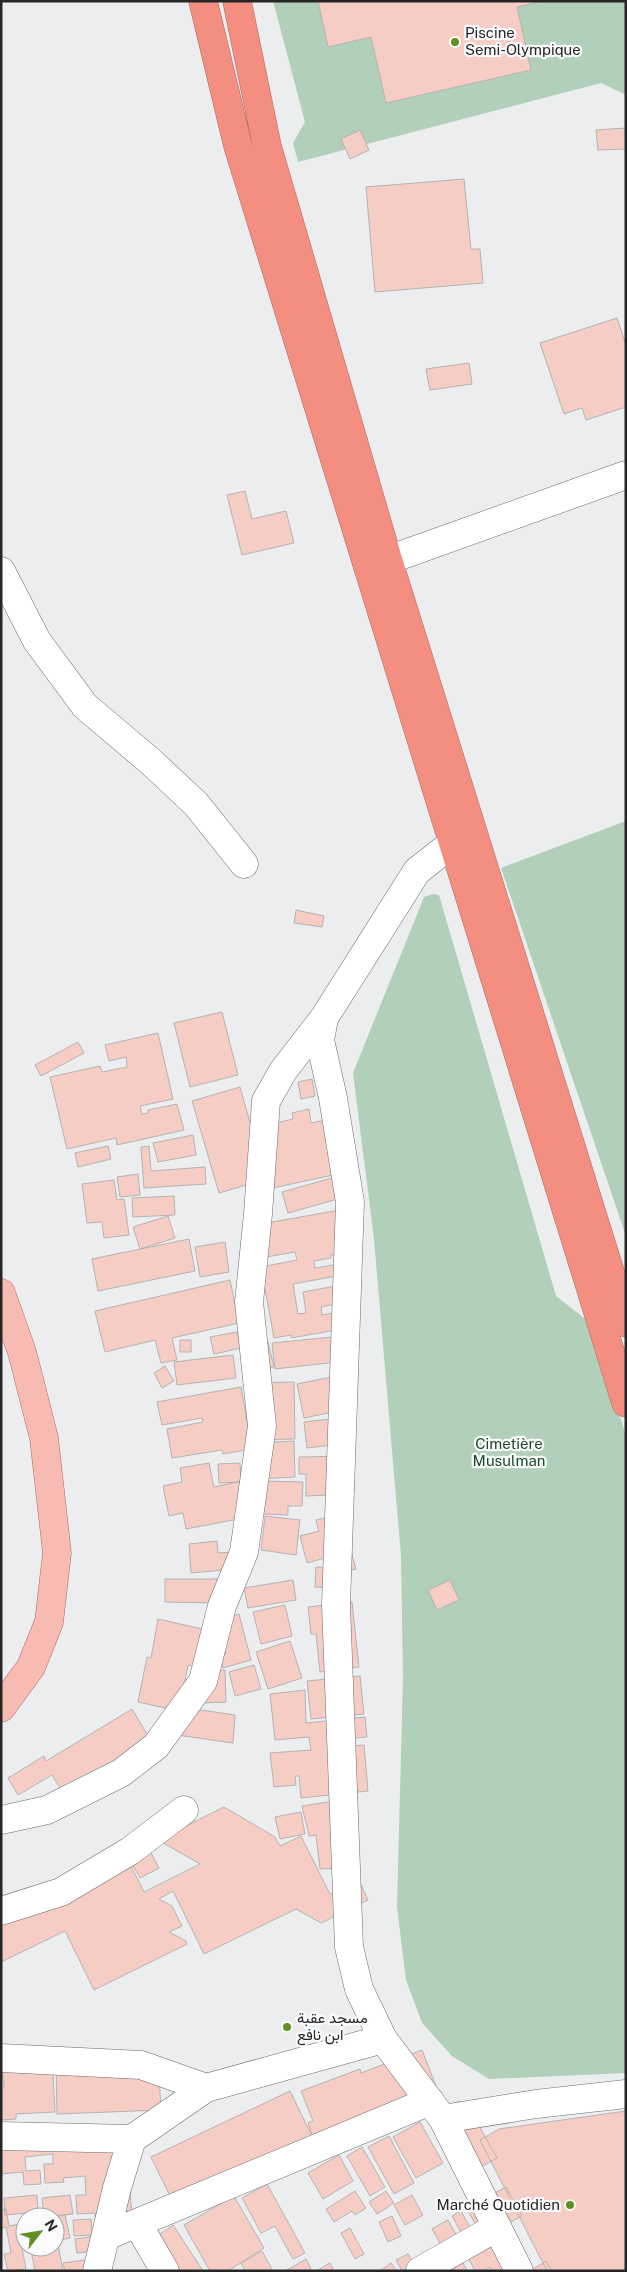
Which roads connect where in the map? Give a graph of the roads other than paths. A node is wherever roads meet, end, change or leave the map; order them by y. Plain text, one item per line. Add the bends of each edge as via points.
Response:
1 (203, 1) edge
2 (237, 1) edge
3 (626, 475) edge
4 (388, 560) junction
5 (1, 571) edge
6 (454, 842) junction
7 (244, 864) dead end
8 (324, 1018) junction
9 (1, 1293) edge
10 (626, 1323) edge
11 (626, 1403) edge
12 (1, 1708) edge
13 (184, 1810) dead end
14 (1, 1820) edge
15 (1, 1910) edge
16 (382, 2039) junction
17 (1, 2058) edge
18 (206, 2088) junction
19 (626, 2094) edge
20 (436, 2110) junction
21 (1, 2136) edge
22 (132, 2139) junction
23 (137, 2223) junction
24 (497, 2227) junction
25 (106, 2236) junction
26 (97, 2271) edge
27 (165, 2271) edge
28 (420, 2271) edge
29 (519, 2271) edge

1 - 6 highway via 238,146
2 - 4 highway via 267,146
3 - 4 street
4 - 10 highway
5 - 7 street via 37,641 85,706 196,804
6 - 8 street via 417,871
6 - 11 highway
8 - 14 street via 282,1072 266,1101 249,1302 262,1426 244,1552 222,1606 203,1681 156,1746 121,1773 47,1810
8 - 16 street via 320,1040 350,1202 336,1605 349,1947 359,1989
9 - 12 main road via 22,1352 44,1438 57,1553 49,1622 31,1667
13 - 15 street via 130,1851 62,1892
16 - 18 street
16 - 20 street
17 - 18 street via 141,2064
18 - 22 street
19 - 20 street
20 - 23 street
20 - 24 street
21 - 22 street
22 - 25 street
23 - 25 street
23 - 27 street
24 - 28 street
24 - 29 street
25 - 26 street

